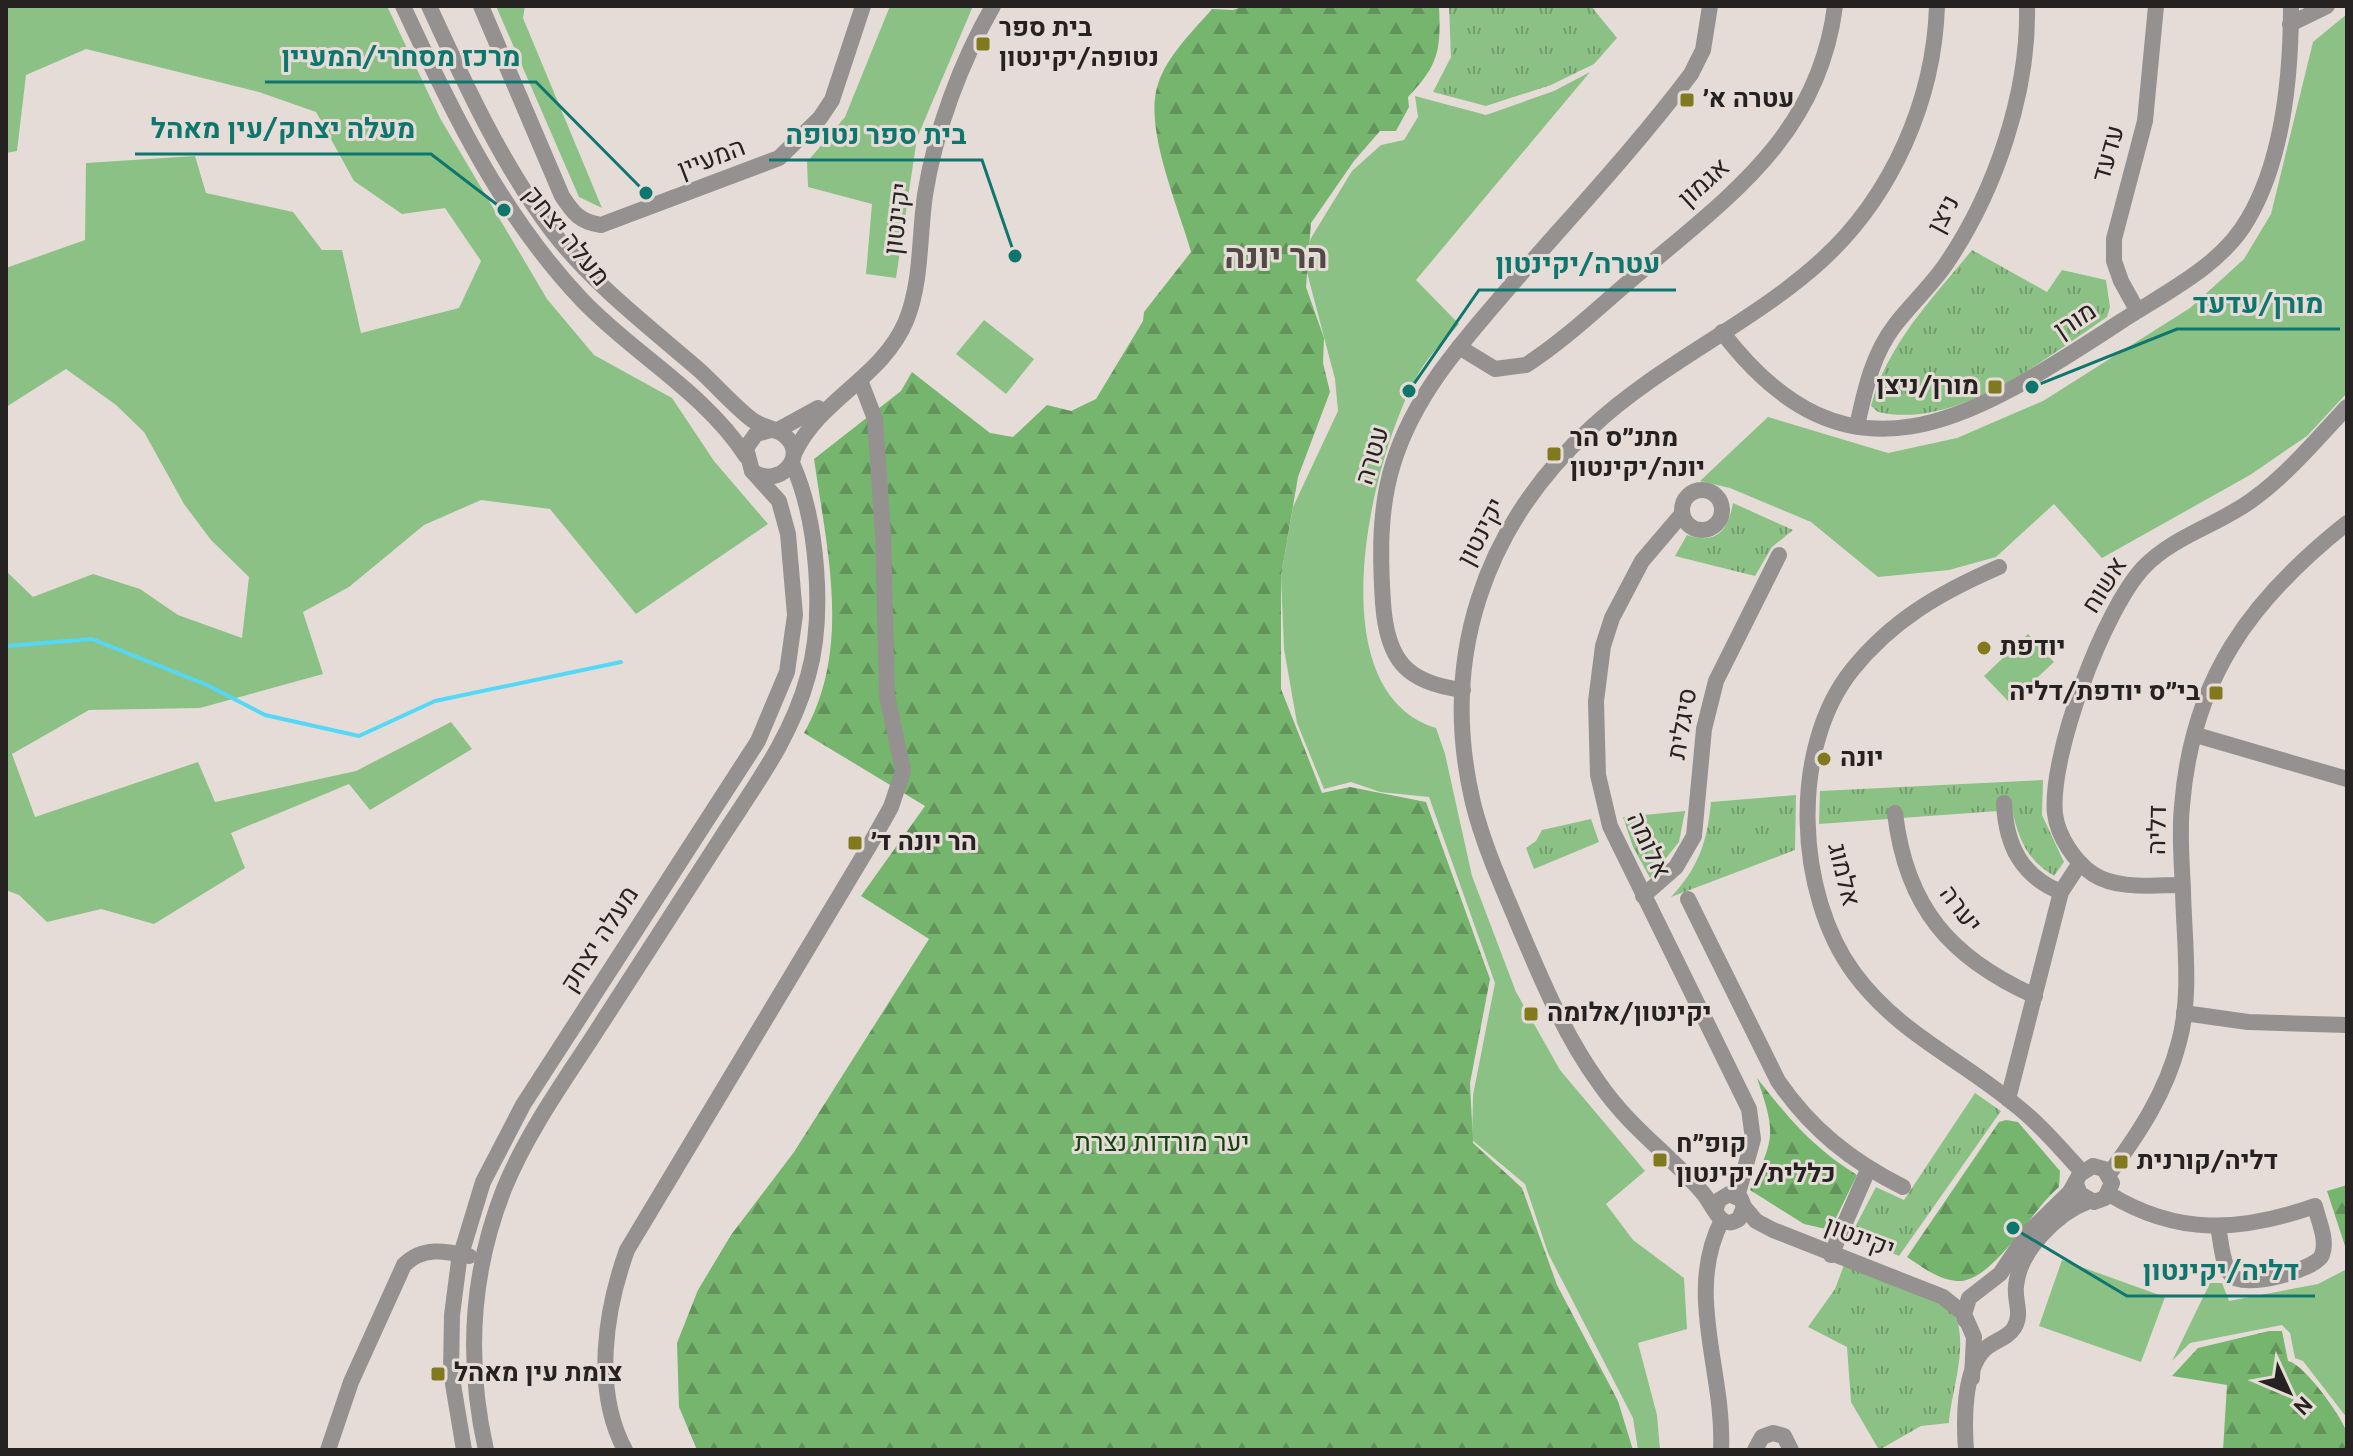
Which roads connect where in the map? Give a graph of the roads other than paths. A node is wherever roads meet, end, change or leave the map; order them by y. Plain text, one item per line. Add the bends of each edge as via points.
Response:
1 (403, 6) edge
2 (429, 6) edge
3 (481, 6) edge
4 (863, 6) edge
5 (993, 6) edge
6 (1710, 6) edge
7 (1835, 6) edge
8 (1937, 6) edge
9 (2027, 6) edge
10 (2156, 6) edge
11 (2291, 6) edge
12 (2327, 6) edge
13 (2290, 24) junction
14 (2137, 310) junction
15 (1722, 332) junction
16 (1459, 347) junction
17 (858, 382) junction
18 (2347, 407) edge
19 (1857, 426) junction
20 (774, 430) junction
21 (793, 458) junction
22 (749, 463) junction
23 (1682, 514) dead end
24 (2347, 523) edge
25 (1779, 555) dead end
26 (1999, 567) dead end
27 (1463, 690) junction
28 (2196, 735) junction
29 (2347, 779) edge
30 (2004, 803) dead end
31 (1895, 813) dead end
32 (2080, 863) junction
33 (2182, 885) junction
34 (2061, 892) junction
35 (1643, 896) junction
36 (1688, 899) dead end
37 (2035, 996) junction
38 (2184, 1013) junction
39 (2347, 1025) edge
40 (2008, 1099) junction
41 (1868, 1170) junction
42 (2109, 1174) junction
43 (2079, 1178) junction
44 (1903, 1187) dead end
45 (2109, 1194) junction
46 (2089, 1201) junction
47 (1730, 1208) junction
48 (2218, 1227) junction
49 (461, 1255) junction
50 (1831, 1255) junction
51 (482, 1259) junction
52 (1929, 1290) junction
53 (1978, 1290) junction
54 (2017, 1303) junction
55 (1967, 1326) junction
56 (2001, 1339) junction
57 (1972, 1378) junction
58 (328, 1450) edge
59 (464, 1450) edge
60 (486, 1450) edge
61 (625, 1450) edge
62 (1721, 1450) edge
63 (1755, 1450) edge
64 (1791, 1450) edge
65 (1966, 1450) edge

1 - 22 street, מעלה יצחק via 478,157 534,247 614,330 705,408
2 - 20 street, מעלה יצחק via 498,145 553,232 630,312 755,423
3 - 4 street, המעיין via 562,196 574,215 601,225 779,158 832,100
5 - 17 street, יקינטון via 962,75 929,174 907,318 889,350
6 - 16 street, עטרה via 1703,50 1691,74
7 - 16 street, אגמון via 1812,92 1779,144 1735,192 1526,365 1495,369
8 - 15 street, יקינטון via 1921,102 1893,170 1822,260
9 - 19 street, ניצן via 2025,59 2015,105 1984,193 1946,265 1884,342 1868,375
10 - 14 street, עדעד via 2145,121 2114,239 2114,261
11 - 13 street, מורן
12 - 13 street
13 - 14 street, מורן via 2284,98 2271,164 2248,221 2219,255
14 - 19 street, מורן via 2040,374 1952,418 1916,427
15 - 19 street, מורן via 1769,386 1812,413
15 - 27 street, יקינטון via 1592,426 1533,492 1477,595
16 - 27 street, עטרה via 1430,385 1393,464 1380,555 1384,613 1402,666 1433,686
17 - 20 street, יקינטון
17 - 21 street, יקינטון via 808,427
17 - 61 street via 875,419 887,696 903,771 868,848 627,1250 611,1303 606,1350 611,1412
18 - 32 street, אשוח via 2275,482 2157,555 2126,592 2088,672 2057,788 2056,818
20 - 21 street, מעלה יצחק via 786,436
20 - 22 street, יקינטון via 750,440
21 - 22 street via 775,477 759,476
21 - 51 street, מעלה יצחק via 809,530 817,615 813,657 795,716 777,752 541,1116 504,1190
22 - 49 street, מעלה יצחק via 779,501 793,576 795,634 778,699 758,741 523,1105 483,1182
23 - 35 street, אלומה via 1627,585 1598,673 1596,741 1603,803
24 - 28 street, דליה via 2290,571 2250,615 2217,674
25 - 35 street, סיגלית via 1716,681 1704,729 1694,836 1676,867
26 - 40 street, אלמוג via 1940,594 1900,620 1850,672 1834,699 1810,775 1808,844 1824,911 1853,972 1903,1026
27 - 47 street, יקינטון via 1466,765 1480,825 1558,1015 1584,1063 1629,1123 1696,1185
28 - 29 street
28 - 33 street, דליה via 2181,808
30 - 34 street via 2018,860 2032,877
31 - 37 street, יערה via 1915,892 1949,943 1996,978
32 - 33 street via 2096,876 2116,882
32 - 34 street
33 - 38 street, דליה
34 - 37 street
35 - 47 street, אלומה via 1749,1109 1753,1139
36 - 41 street via 1778,1081 1820,1133
37 - 40 street
38 - 39 street via 2248,1022
38 - 42 street, דליה via 2159,1098
40 - 43 street, אלמוג
41 - 44 street
41 - 50 street
42 - 43 street via 2093,1166
42 - 45 street
43 - 46 street via 2080,1194
43 - 53 street via 2027,1234 2000,1274
45 - 46 street
45 - 48 street via 2151,1217
46 - 54 street via 2071,1210 2031,1249 2017,1280
47 - 50 street, יקינטון
47 - 62 street, אלומה via 1709,1248 1704,1280 1707,1328 1721,1393
48 - 48 street via 2228,1269 2241,1282 2309,1266 2324,1251 2315,1206 2265,1222
49 - 51 street
49 - 58 street via 431,1251 404,1265 351,1382
49 - 59 street, מעלה יצחק via 451,1372
50 - 52 street, יקינטון
51 - 60 street, מעלה יצחק via 473,1370
52 - 53 street, יקינטון
52 - 55 street, יקינטון via 1955,1305
53 - 54 street via 1999,1287
53 - 55 street via 1965,1305
54 - 56 street via 2014,1328
55 - 56 street via 1983,1339
55 - 57 street via 1974,1337
56 - 57 street via 1980,1356
57 - 65 street
63 - 64 street via 1762,1437 1773,1433 1784,1436

